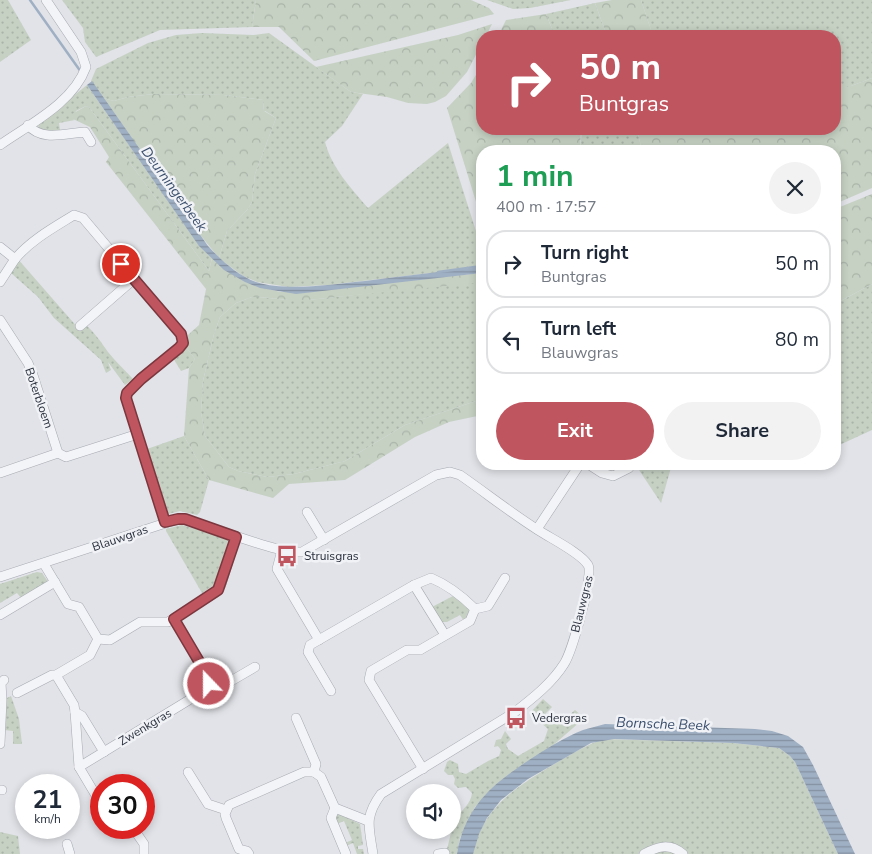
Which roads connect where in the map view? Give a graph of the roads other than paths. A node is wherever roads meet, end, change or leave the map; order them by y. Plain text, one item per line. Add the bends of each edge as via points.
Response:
1 (46, 0) edge
2 (28, 125) junction
3 (91, 142) dead end
4 (0, 145) edge
5 (0, 247) edge
6 (15, 259) junction
7 (134, 279) junction
8 (0, 282) edge
9 (0, 320) edge
10 (80, 326) dead end
11 (138, 434) junction
12 (58, 453) junction
13 (576, 470) edge
14 (597, 470) edge
15 (625, 470) edge
16 (0, 473) edge
17 (307, 512) dead end
18 (165, 522) junction
19 (536, 529) junction
20 (236, 537) junction
21 (324, 540) junction
22 (282, 550) junction
23 (44, 564) junction
24 (0, 577) edge
25 (504, 578) dead end
26 (55, 582) junction
27 (414, 585) junction
28 (476, 609) junction
29 (0, 615) edge
30 (174, 619) junction
31 (445, 635) junction
32 (98, 639) junction
33 (319, 640) junction
34 (255, 667) dead end
35 (56, 675) junction
36 (4, 680) dead end
37 (209, 684) junction
38 (331, 691) dead end
39 (17, 693) dead end
40 (75, 712) junction
41 (296, 718) dead end
42 (0, 744) edge
43 (104, 752) junction
44 (79, 767) junction
45 (423, 769) junction
46 (188, 772) dead end
47 (314, 772) junction
48 (90, 786) edge
49 (335, 808) junction
50 (226, 810) junction
51 (368, 821) junction
52 (141, 839) edge
53 (67, 844) dead end
54 (239, 849) junction
55 (70, 854) edge
56 (144, 854) edge
57 (230, 854) edge
58 (249, 854) edge
59 (346, 854) edge
60 (373, 854) edge
61 (644, 854) edge
62 (684, 854) edge

1 - 2 street via 81,52 86,67 70,93
2 - 3 street via 33,131 45,135 85,132
2 - 4 street
5 - 6 street
6 - 7 street via 43,234 74,215 83,218
6 - 8 street
7 - 10 street
7 - 11 street via 181,334 183,343 127,393
9 - 12 street, Boterbloem via 28,363
11 - 12 street via 66,457
11 - 18 street
12 - 16 street
13 - 19 street
14 - 15 street via 613,476
17 - 21 street
18 - 20 street, Blauwgras via 185,519
18 - 23 street, Blauwgras
19 - 21 street, Blauwgras via 460,475 450,472 436,475
19 - 45 street, Blauwgras via 581,557 590,570 566,662 534,697 515,712
20 - 22 street, Blauwgras
20 - 30 street via 218,590
21 - 22 street, Blauwgras via 302,552
22 - 33 street via 277,568
23 - 24 street, Blauwgras
23 - 26 street
25 - 28 street via 488,606
26 - 29 street
26 - 32 street via 68,604 79,607
27 - 28 street via 431,578 444,583
27 - 31 street
27 - 33 street
28 - 31 street via 470,620
30 - 32 street via 140,622 110,640
30 - 37 street via 210,680
31 - 45 street via 420,650 407,650 371,671 369,679
32 - 35 street via 90,655
33 - 38 street via 310,645 308,652
34 - 37 street via 219,688
35 - 39 street
35 - 40 street, Zwenkgras
36 - 42 street via 1,683
37 - 43 street, Zwenkgras via 207,689
40 - 43 street, Zwenkgras via 82,716
40 - 44 street, Zwenkgras
41 - 47 street via 316,764
43 - 44 street, Zwenkgras
44 - 48 street, Zwenkgras
45 - 51 street, Blauwgras via 381,794 371,808
46 - 50 street via 208,804
47 - 49 street via 321,777
47 - 50 street via 304,772 228,805
49 - 51 street
49 - 59 street via 331,818
50 - 54 street via 226,818
51 - 60 street
52 - 56 street
53 - 55 street
54 - 57 street
54 - 58 street
61 - 62 street via 665,846

